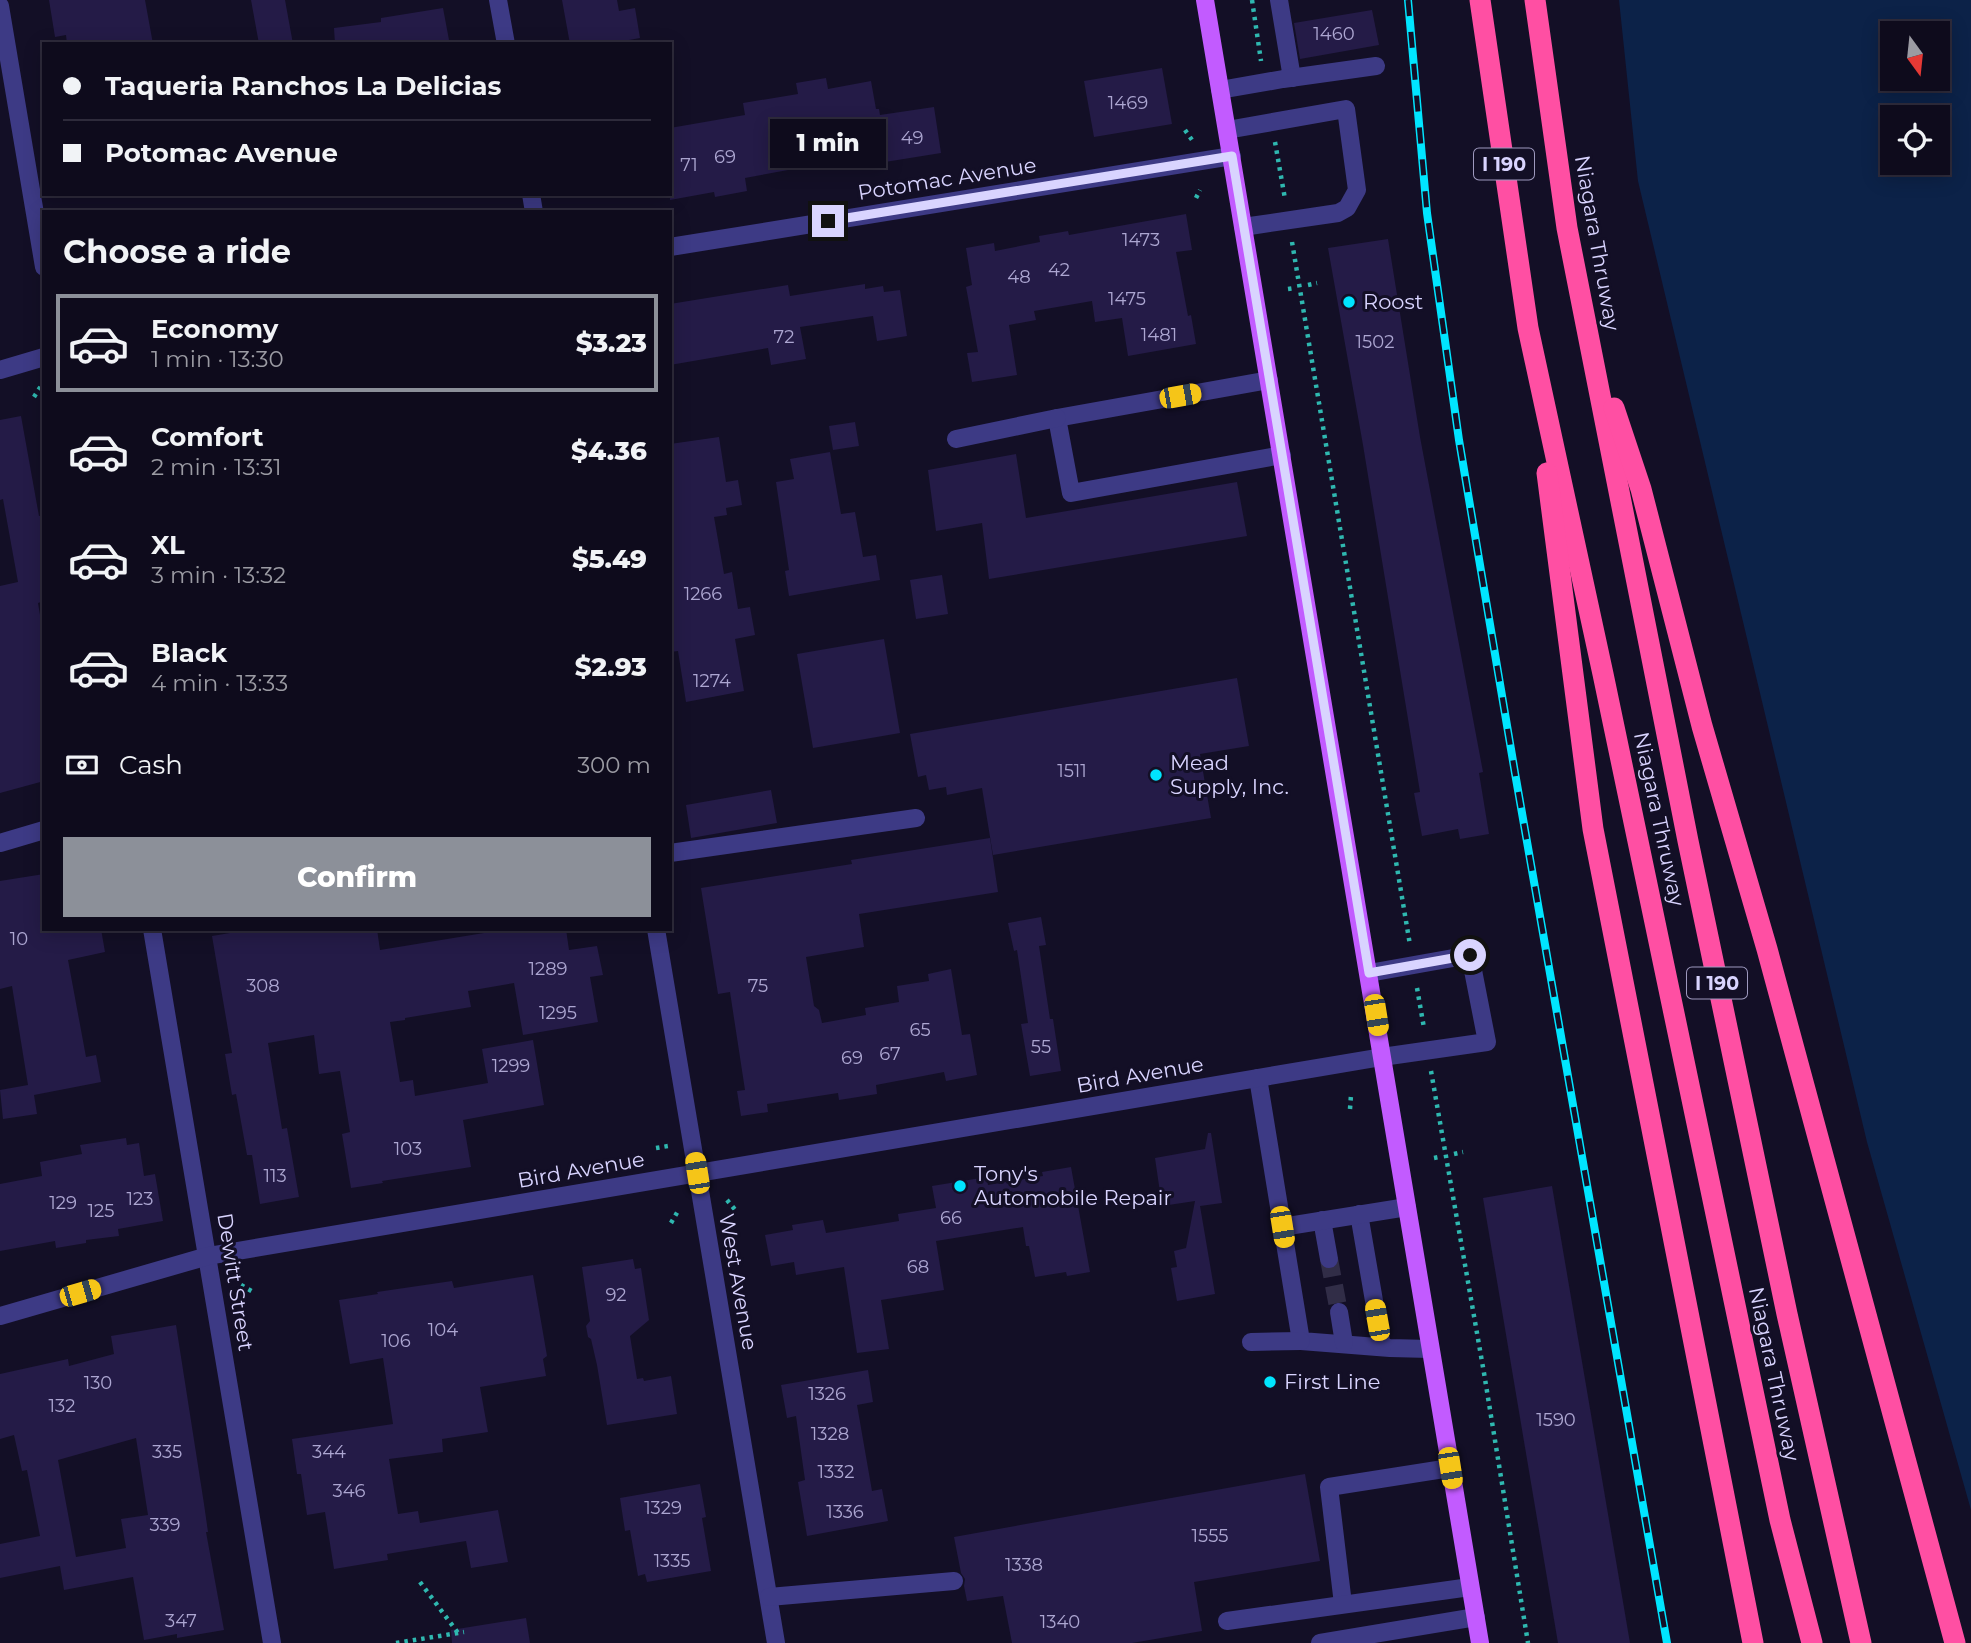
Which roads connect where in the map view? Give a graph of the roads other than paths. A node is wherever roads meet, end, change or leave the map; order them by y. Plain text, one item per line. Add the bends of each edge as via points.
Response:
1 (498, 0) edge
2 (1205, 0) edge
3 (1279, 0) edge
4 (1480, 0) edge
5 (1535, 0) edge
6 (0, 6) edge
7 (506, 42) edge
8 (1376, 66) dead end
9 (1292, 78) junction
10 (1220, 90) junction
11 (1227, 130) junction
12 (1232, 156) junction
13 (1243, 227) junction
14 (672, 247) edge
15 (42, 255) edge
16 (1586, 320) junction
17 (1528, 328) junction
18 (42, 358) edge
19 (0, 370) edge
20 (1269, 380) junction
21 (1057, 418) junction
22 (956, 439) dead end
23 (1282, 455) junction
24 (916, 818) dead end
25 (42, 831) edge
26 (0, 843) edge
27 (672, 853) edge
28 (152, 931) edge
29 (656, 931) edge
30 (1369, 973) junction
31 (1382, 1057) junction
32 (1258, 1078) junction
33 (697, 1173) junction
34 (1407, 1207) junction
35 (1359, 1214) junction
36 (1322, 1220) junction
37 (1282, 1227) junction
38 (208, 1256) junction
39 (1329, 1259) tunnel mouth
40 (1339, 1312) tunnel mouth
41 (0, 1316) edge
42 (1301, 1341) junction
43 (1251, 1342) dead end
44 (1344, 1343) junction
45 (1382, 1347) junction
46 (1430, 1349) junction
47 (1450, 1468) junction
48 (954, 1581) dead end
49 (1470, 1587) junction
50 (769, 1597) junction
51 (1343, 1604) junction
52 (1476, 1617) junction
53 (1227, 1621) dead end
54 (272, 1643) edge
55 (776, 1643) edge
56 (1320, 1643) edge
57 (1480, 1643) edge
58 (1753, 1643) edge
59 (1812, 1643) edge
60 (1861, 1643) edge
61 (1955, 1643) edge

1 - 7 street
2 - 10 main road
3 - 9 street
4 - 17 highway, Niagara Thruway / I 190
5 - 16 highway, Niagara Thruway / I 190 via 1567,228
6 - 15 street
8 - 9 street
9 - 10 street
10 - 11 main road
11 - 12 main road
11 - 13 street via 1346,109 1357,190 1347,208
12 - 13 main road
12 - 14 street, Potomac Avenue
13 - 20 main road
16 - 60 highway, Niagara Thruway / I 190 via 1685,828
16 - 61 highway via 1641,489
17 - 58 highway via 1593,829
17 - 59 highway, Niagara Thruway / I 190 via 1780,1520
18 - 19 street
20 - 21 street
20 - 23 main road
21 - 22 street
21 - 23 street via 1071,494
23 - 30 main road
24 - 27 street
25 - 26 street
28 - 38 street, Dewitt Street
29 - 33 street, West Avenue
30 - 31 main road
30 - 31 street, Bird Avenue via 1470,955 1487,1042
31 - 32 street, Bird Avenue
31 - 34 main road
32 - 33 street, Bird Avenue
32 - 37 street
33 - 38 street, Bird Avenue
33 - 50 street, West Avenue
34 - 35 street
34 - 46 main road
35 - 36 street
35 - 45 street
36 - 37 street
36 - 39 street
37 - 42 street
38 - 41 street, Bird Avenue
38 - 54 street, Dewitt Street
40 - 44 street
42 - 43 street
42 - 44 street
44 - 45 street
45 - 46 street
46 - 47 main road
47 - 49 main road
47 - 51 street via 1329,1487
48 - 50 street
49 - 51 street
49 - 52 main road
50 - 55 street, West Avenue
51 - 53 street
52 - 56 street
52 - 57 main road

